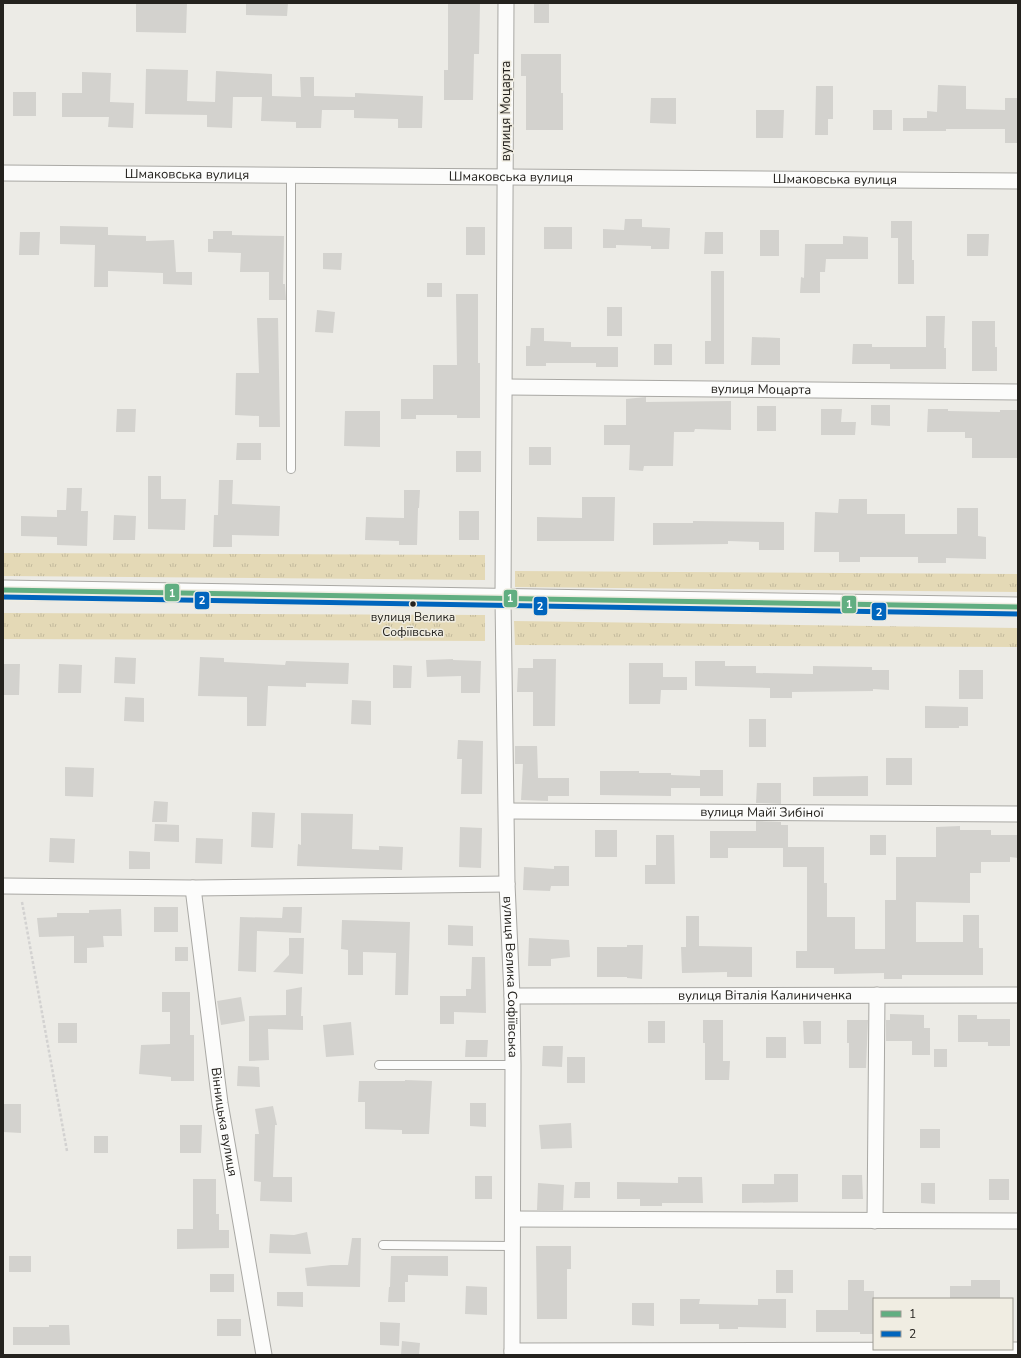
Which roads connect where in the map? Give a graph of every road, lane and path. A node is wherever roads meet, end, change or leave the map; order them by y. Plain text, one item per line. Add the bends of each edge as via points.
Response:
1 (506, 3) edge
2 (3, 173) edge
3 (291, 175) junction
4 (506, 177) junction
5 (1018, 181) edge
6 (505, 387) junction
7 (1018, 392) edge
8 (291, 469) dead end
9 (3, 590) edge
10 (503, 599) junction
11 (1018, 607) edge
12 (506, 811) junction
13 (1018, 814) edge
14 (507, 884) junction
15 (3, 886) edge
16 (19, 886) junction
17 (193, 888) junction
18 (877, 995) junction
19 (1018, 995) edge
20 (512, 996) junction
21 (379, 1065) dead end
22 (513, 1065) junction
23 (67, 1151) dead end
24 (513, 1219) junction
25 (875, 1221) junction
26 (1018, 1221) edge
27 (383, 1245) dead end
28 (513, 1246) junction
29 (1018, 1350) edge
30 (512, 1353) edge
31 (643, 1353) edge
32 (264, 1355) edge

1 - 4 street, вулиця Моцарта
2 - 3 street, Шмаковська вулиця
3 - 4 street, Шмаковська вулиця
3 - 8 lane
4 - 5 street, Шмаковська вулиця
4 - 6 street, вулиця Моцарта
6 - 7 street, вулиця Моцарта
6 - 10 street, вулиця Моцарта
9 - 10 street
10 - 11 street
10 - 12 street, вулиця Велика Софіївська
12 - 13 street, вулиця Майї Зибіної
12 - 14 street, вулиця Велика Софіївська
14 - 17 street
14 - 20 street, вулиця Велика Софіївська
15 - 16 street
16 - 17 street
16 - 23 path
17 - 32 street, Вінницька вулиця via 222,1111
18 - 19 street, вулиця Віталія Калиниченка
18 - 20 street, вулиця Віталія Калиниченка
18 - 25 street
20 - 22 street, вулиця Велика Софіївська
21 - 22 lane
22 - 24 street, вулиця Велика Софіївська
24 - 25 street
24 - 28 street, вулиця Велика Софіївська
25 - 26 street
27 - 28 lane
28 - 30 street, вулиця Велика Софіївська
29 - 31 street
30 - 31 street

